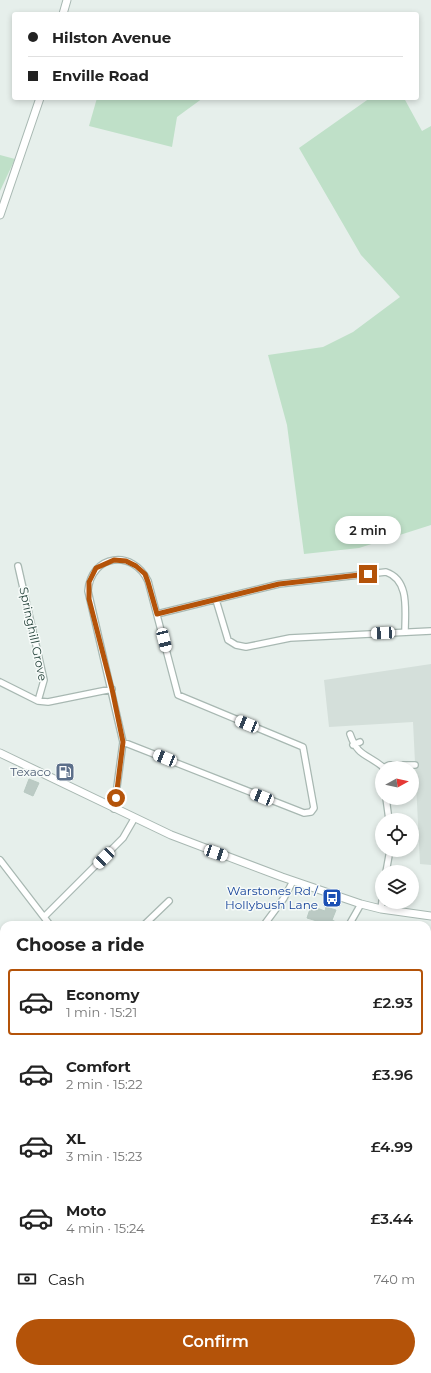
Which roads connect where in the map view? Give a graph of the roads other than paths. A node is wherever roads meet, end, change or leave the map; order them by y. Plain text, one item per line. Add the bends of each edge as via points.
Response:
1 (67, 0) edge
2 (64, 12) edge
3 (39, 100) edge
4 (0, 215) edge
5 (18, 566) dead end
6 (216, 600) junction
7 (157, 614) junction
8 (431, 631) edge
9 (406, 632) junction
10 (0, 682) edge
11 (112, 689) junction
12 (38, 701) junction
13 (350, 734) dead end
14 (123, 742) junction
15 (360, 742) dead end
16 (354, 745) junction
17 (0, 753) edge
18 (375, 761) edge
19 (114, 809) junction
20 (134, 819) junction
21 (0, 860) edge
22 (293, 881) junction
23 (169, 901) dead end
24 (361, 904) junction
25 (375, 908) edge
26 (381, 909) edge
27 (431, 916) edge
28 (44, 917) junction
29 (47, 921) edge
30 (148, 921) edge
31 (267, 921) edge
32 (351, 921) edge

1 - 2 street
3 - 4 street
5 - 12 street, Springhill Grove via 44,680
6 - 7 street
6 - 9 street via 228,640 240,646 253,646 290,638
6 - 9 street via 279,584 386,572 396,577 404,588
7 - 11 street via 145,574 136,566 126,561 114,560 96,568 89,582 89,599
7 - 14 street via 176,692 180,696 303,746 312,810 304,814
8 - 9 street
10 - 12 street
11 - 12 street via 54,702
11 - 14 street
13 - 16 street
14 - 19 street
15 - 16 street
16 - 18 street via 360,754
17 - 19 street
19 - 20 street
20 - 22 street via 204,849
20 - 28 street via 124,838
21 - 28 street
22 - 24 street
22 - 31 street
23 - 30 street
24 - 25 street
24 - 32 street
26 - 27 street
28 - 29 street

